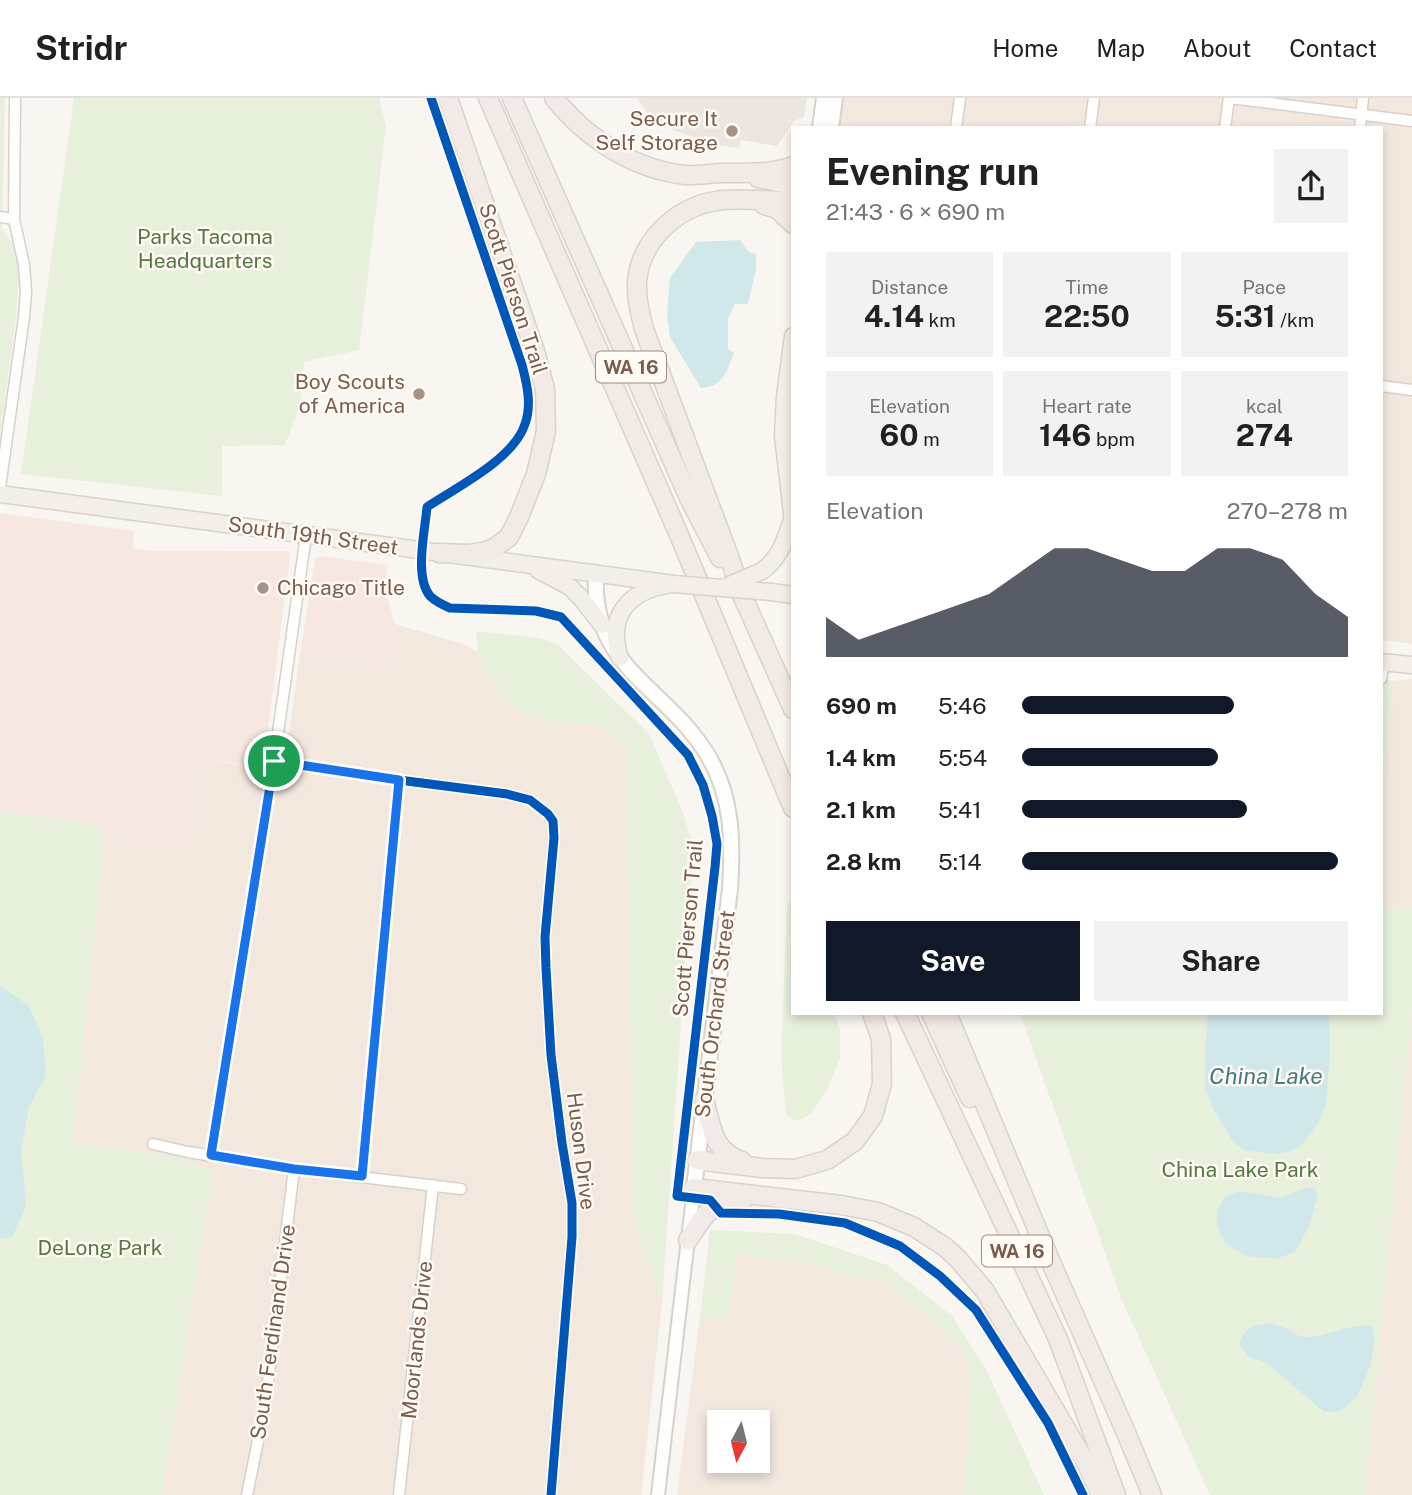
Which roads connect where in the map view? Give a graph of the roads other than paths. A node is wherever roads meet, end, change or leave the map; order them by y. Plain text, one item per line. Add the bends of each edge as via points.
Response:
1 (15, 98) edge
2 (448, 98) edge
3 (488, 98) edge
4 (512, 98) edge
5 (554, 98) edge
6 (565, 98) edge
7 (824, 98) edge
8 (835, 98) edge
9 (960, 98) edge
10 (1094, 98) edge
11 (1230, 98) edge
12 (1363, 98) edge
13 (1361, 115) junction
14 (1412, 121) edge
15 (820, 126) edge
16 (831, 126) edge
17 (956, 126) edge
18 (1090, 126) edge
19 (1226, 126) edge
20 (1360, 126) edge
21 (791, 166) edge
22 (717, 173) junction
23 (791, 185) edge
24 (751, 201) junction
25 (791, 201) edge
26 (0, 217) edge
27 (13, 219) junction
28 (791, 222) edge
29 (791, 351) edge
30 (1383, 386) edge
31 (1412, 390) edge
32 (0, 487) edge
33 (0, 494) edge
34 (791, 504) edge
35 (791, 526) edge
36 (679, 535) junction
37 (306, 536) junction
38 (439, 553) junction
39 (530, 565) junction
40 (596, 574) junction
41 (665, 584) junction
42 (725, 587) junction
43 (791, 595) edge
44 (601, 625) junction
45 (758, 633) junction
46 (620, 658) junction
47 (1383, 662) edge
48 (1412, 665) edge
49 (791, 705) edge
50 (274, 761) junction
51 (791, 770) edge
52 (399, 780) junction
53 (791, 803) edge
54 (873, 1015) edge
55 (906, 1015) edge
56 (933, 1015) edge
57 (948, 1015) edge
58 (704, 1100) junction
59 (153, 1144) dead end
60 (211, 1155) junction
61 (697, 1160) junction
62 (762, 1168) junction
63 (294, 1169) junction
64 (362, 1176) junction
65 (433, 1185) junction
66 (694, 1188) junction
67 (461, 1189) dead end
68 (759, 1196) junction
69 (688, 1240) junction
70 (1125, 1428) junction
71 (247, 1495) edge
72 (399, 1495) edge
73 (551, 1495) edge
74 (658, 1495) edge
75 (1101, 1495) edge
76 (1116, 1495) edge
77 (1152, 1495) edge

1 - 27 street
2 - 38 highway via 535,351 545,389 546,430 536,474 509,537 487,551
3 - 36 highway, WA 16
4 - 45 highway, WA 16 via 690,500
5 - 22 highway via 604,145 648,167 678,174
6 - 22 highway via 597,128 630,149 665,163
7 - 15 main road
8 - 16 main road
9 - 17 street
10 - 18 street
11 - 13 street
11 - 19 street
12 - 13 street
13 - 14 street
13 - 20 street
21 - 22 highway
22 - 23 highway
24 - 25 highway
24 - 28 highway via 777,209
24 - 45 highway via 709,202 671,221 651,243 637,291 644,329
26 - 27 street
27 - 32 street via 24,265 26,302
29 - 34 main road via 783,436
30 - 31 street
33 - 37 main road, South 19th Street
35 - 42 main road, bridge via 771,564
36 - 51 highway, WA 16
36 - 53 highway
37 - 38 main road, South 19th Street
37 - 50 street
38 - 39 main road, South 19th Street
39 - 40 main road, South 19th Street
39 - 44 main road via 570,587
40 - 41 main road, South 19th Street
40 - 44 main road, South Orchard Street
41 - 42 main road, South 19th Street, bridge
41 - 46 main road via 626,603 617,628
42 - 43 main road, South 19th Street, bridge
44 - 46 main road, South Orchard Street
45 - 49 highway, WA 16
46 - 58 main road, South Orchard Street via 707,754 729,810 730,889
47 - 48 main road
50 - 52 street
50 - 60 street
52 - 64 street
52 - 73 street, Huson Drive via 530,800 553,821 545,937 551,1055 572,1203
54 - 62 highway via 881,1039 881,1084 873,1116 855,1141 827,1160 795,1169
55 - 76 highway, WA 16 via 1058,1339
56 - 70 highway, WA 16
57 - 70 highway
58 - 61 main road, South Orchard Street
58 - 62 highway via 716,1142 730,1157
59 - 60 street
60 - 63 street
61 - 62 highway
61 - 66 main road, South Orchard Street
63 - 64 street
63 - 71 street, South Ferdinand Drive via 265,1406
64 - 65 street
65 - 67 street
65 - 72 street, Moorlands Drive
66 - 68 highway
66 - 69 street, South Orchard Street
68 - 69 highway via 709,1209
68 - 75 highway via 878,1212 945,1247 985,1291
69 - 74 street, South Orchard Street
70 - 77 highway, WA 16

